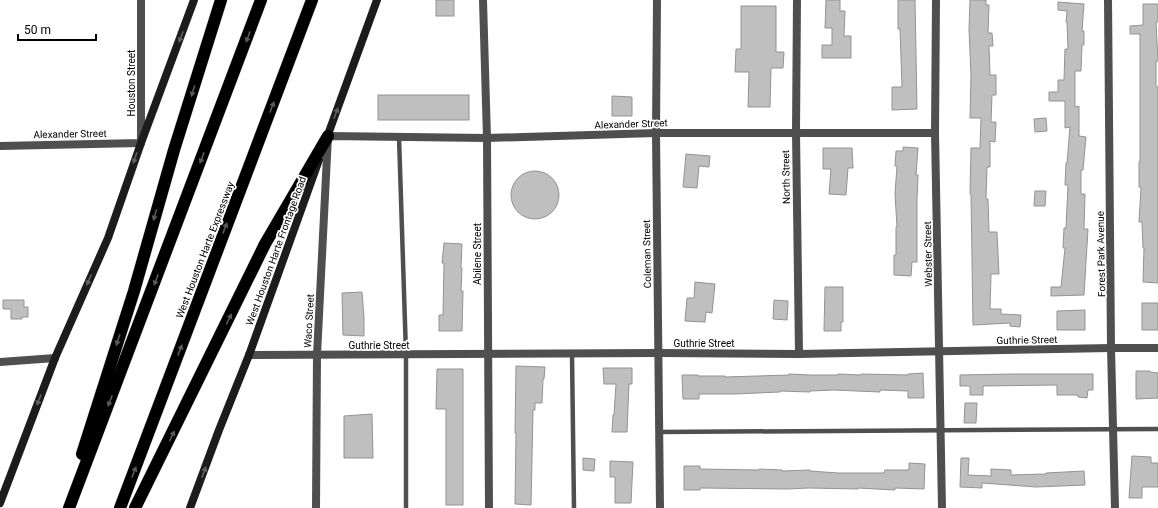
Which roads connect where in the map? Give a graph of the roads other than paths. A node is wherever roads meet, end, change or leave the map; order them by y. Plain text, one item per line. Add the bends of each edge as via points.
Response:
1 (141, 0) edge
2 (194, 0) edge
3 (221, 0) edge
4 (261, 0) edge
5 (312, 0) edge
6 (377, 0) edge
7 (483, 0) edge
8 (656, 0) edge
9 (797, 0) edge
10 (936, 0) edge
11 (1108, 0) edge
12 (796, 132) junction
13 (656, 133) junction
14 (935, 133) junction
15 (328, 136) junction
16 (399, 137) junction
17 (487, 138) junction
18 (141, 143) junction
19 (0, 146) edge
20 (1112, 348) junction
21 (1158, 348) edge
22 (940, 352) junction
23 (658, 353) junction
24 (406, 354) junction
25 (488, 354) junction
26 (572, 354) junction
27 (798, 354) junction
28 (249, 355) junction
29 (317, 355) junction
30 (55, 358) junction
31 (0, 362) edge
32 (1158, 429) edge
33 (941, 430) junction
34 (1113, 430) junction
35 (659, 432) junction
36 (0, 503) edge
37 (64, 508) edge
38 (69, 508) edge
39 (120, 508) edge
40 (135, 508) edge
41 (190, 508) edge
42 (316, 508) edge
43 (406, 508) edge
44 (489, 508) edge
45 (574, 508) edge
46 (660, 508) edge
47 (942, 508) edge
48 (1115, 508) edge

1 - 18 street, Houston Street
2 -> 18 main road
3 -> 37 highway via 174,150 134,291
4 -> 38 highway
39 -> 5 highway, West Houston Harte Expressway
15 -> 6 main road, West Houston Harte Frontage Road
7 - 17 street, Abilene Street
8 - 13 street, Coleman Street
9 - 12 street, North Street
10 - 14 street, Webster Street
11 - 20 street, Forest Park Avenue
12 - 13 street, Alexander Street
12 - 14 street, Alexander Street
12 - 27 street, North Street
13 - 17 street, Alexander Street
13 - 23 street, Coleman Street
14 - 22 street, Webster Street
15 - 16 street, Alexander Street
15 - 28 main road, West Houston Harte Frontage Road
15 - 29 street, Waco Street
40 -> 15 highway via 265,244
16 - 17 street, Alexander Street
16 - 24 lane
17 - 25 street, Abilene Street
18 - 19 street, Alexander Street
18 -> 30 main road via 108,238
20 - 21 street, Guthrie Street
20 - 22 street, Guthrie Street
20 - 34 street, Forest Park Avenue
22 - 27 street, Guthrie Street
22 - 33 street, Webster Street
23 - 26 street, Guthrie Street
23 - 27 street, Guthrie Street
23 - 35 street, Coleman Street
24 - 25 street, Guthrie Street
24 - 29 street, Guthrie Street
24 - 43 lane
25 - 26 street, Guthrie Street
25 - 44 street, Abilene Street
26 - 45 lane
28 - 29 street, Guthrie Street
41 -> 28 main road, West Houston Harte Frontage Road
29 - 42 street, Waco Street
30 - 31 street
30 -> 36 main road
32 - 34 lane
33 - 34 lane
33 - 35 lane
33 - 47 street, Webster Street
34 - 48 street, Forest Park Avenue
35 - 46 street, Coleman Street

